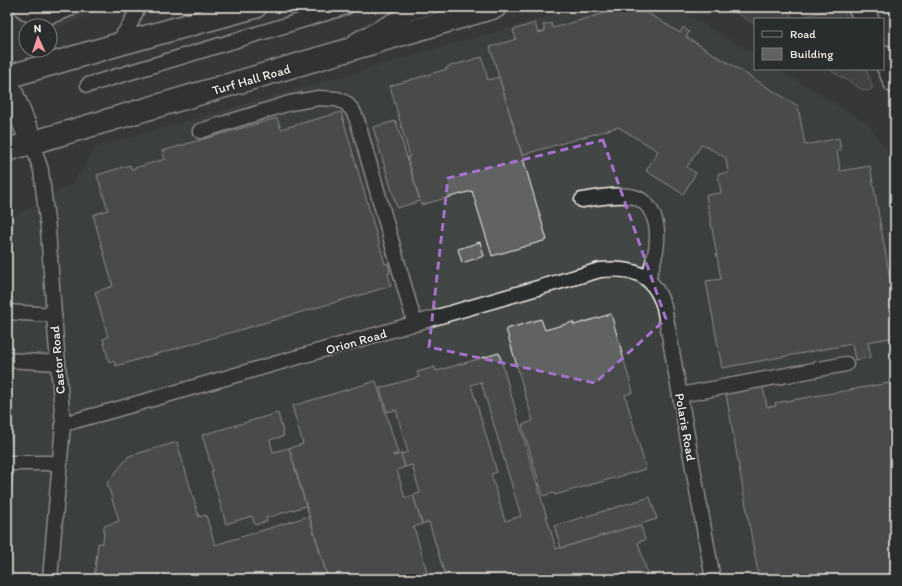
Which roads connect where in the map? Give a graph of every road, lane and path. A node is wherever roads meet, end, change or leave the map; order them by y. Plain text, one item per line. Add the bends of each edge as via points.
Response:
1 (20, 7) edge
2 (74, 7) edge
3 (138, 7) edge
4 (255, 7) edge
5 (346, 7) edge
6 (430, 7) edge
7 (495, 7) edge
8 (859, 7) edge
9 (865, 18) edge
10 (116, 45) junction
11 (324, 57) junction
12 (884, 58) edge
13 (7, 77) edge
14 (7, 82) edge
15 (895, 82) edge
16 (88, 85) dead end
17 (200, 131) dead end
18 (32, 144) junction
19 (7, 150) edge
20 (582, 200) dead end
21 (648, 279) junction
22 (7, 312) edge
23 (54, 315) junction
24 (415, 324) junction
25 (7, 360) edge
26 (58, 363) junction
27 (846, 364) dead end
28 (680, 395) junction
29 (63, 424) junction
30 (7, 463) edge
31 (60, 463) junction
32 (50, 579) edge
33 (713, 579) edge

1 - 2 lane via 28,14 45,17
3 - 10 lane via 130,25
4 - 10 main road
5 - 16 lane
6 - 11 lane via 404,15
7 - 11 main road, Turf Hall Road
8 - 9 main road
10 - 13 main road
11 - 18 main road, Turf Hall Road
12 - 15 main road
14 - 18 main road
17 - 24 lane via 290,103 319,98 337,99 351,107 357,120
18 - 19 main road, Turf Hall Road
18 - 23 lane, Castor Road via 42,176
20 - 21 lane via 633,196 649,207 658,240
21 - 24 lane, Orion Road via 627,270 600,270
21 - 28 lane, Polaris Road via 660,294 664,306
22 - 23 lane
23 - 26 lane, Castor Road
24 - 29 lane, Orion Road
25 - 26 lane
26 - 29 lane, Castor Road
27 - 28 lane
28 - 33 lane, Polaris Road
29 - 31 lane, Castor Road
30 - 31 lane
31 - 32 lane, Castor Road

